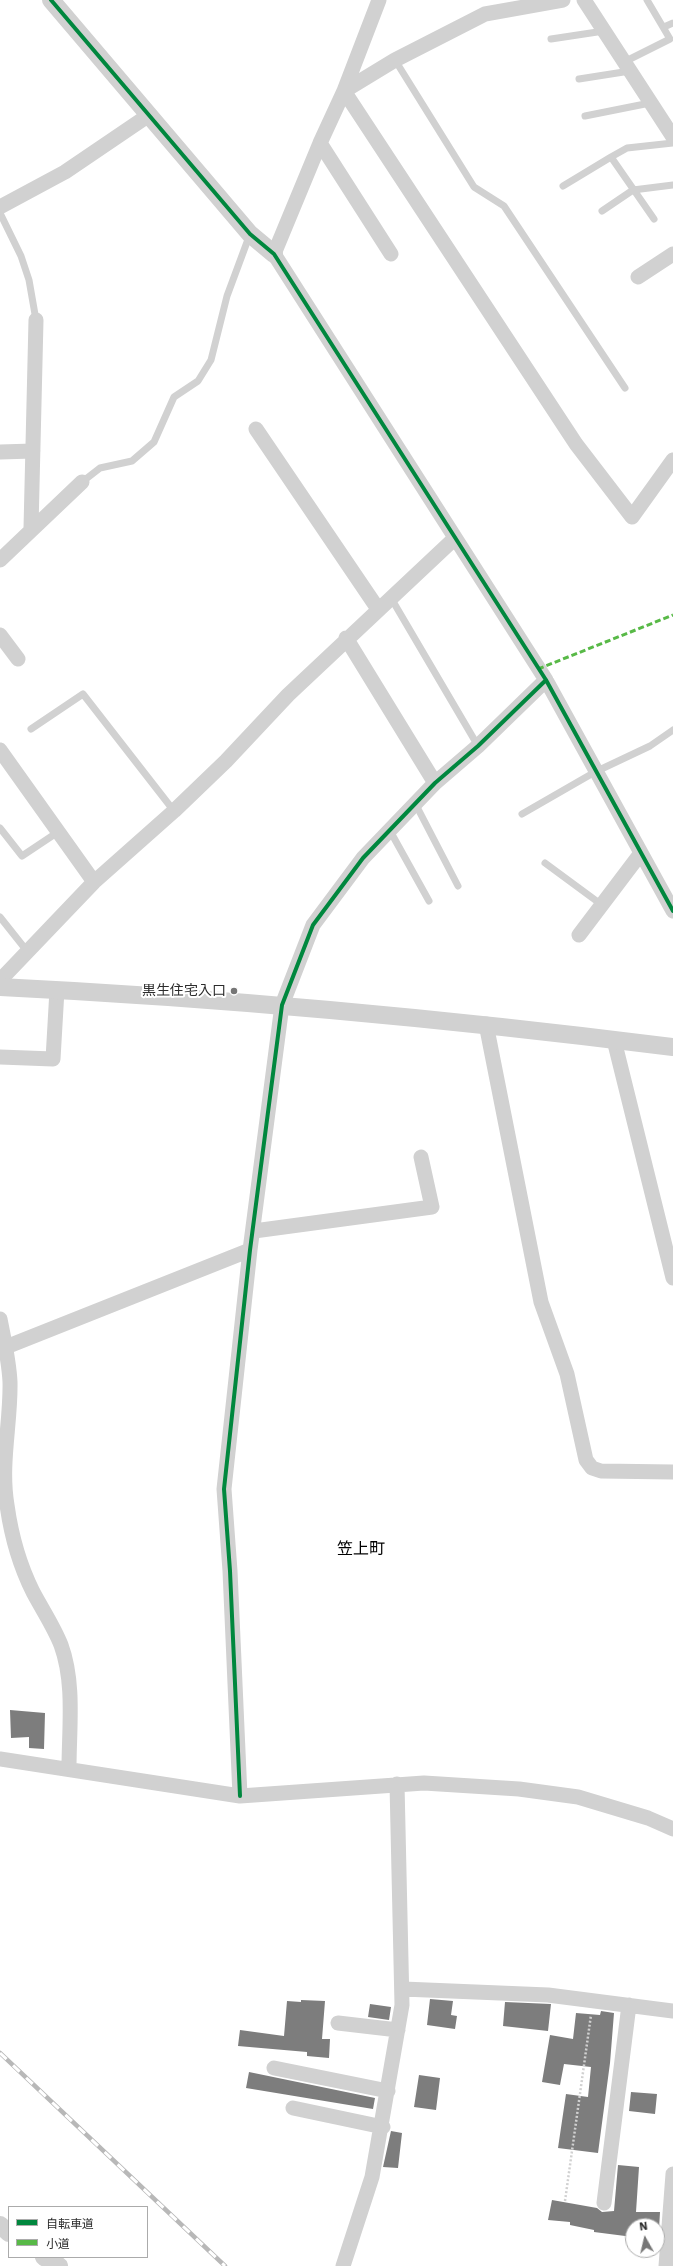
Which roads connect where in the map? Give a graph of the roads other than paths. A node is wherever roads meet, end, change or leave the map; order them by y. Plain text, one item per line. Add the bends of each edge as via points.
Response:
1 (51, 0) edge
2 (378, 0) edge
3 (563, 0) edge
4 (584, 0) edge
5 (647, 0) edge
6 (673, 23) edge
7 (664, 27) junction
8 (604, 31) junction
9 (551, 39) dead end
10 (395, 60) junction
11 (627, 67) junction
12 (579, 79) dead end
13 (344, 91) junction
14 (650, 103) junction
15 (149, 115) junction
16 (585, 116) dead end
17 (673, 138) edge
18 (320, 143) junction
19 (673, 143) edge
20 (611, 157) junction
21 (673, 185) edge
22 (563, 186) dead end
23 (633, 190) junction
24 (0, 207) edge
25 (602, 210) dead end
26 (0, 212) edge
27 (654, 219) dead end
28 (250, 234) junction
29 (274, 254) junction
30 (391, 254) dead end
31 (673, 254) edge
32 (638, 278) dead end
33 (36, 320) joint
34 (625, 388) dead end
35 (256, 429) dead end
36 (33, 451) junction
37 (0, 452) edge
38 (673, 460) edge
39 (82, 482) joint
40 (31, 528) junction
41 (454, 539) junction
42 (0, 560) edge
43 (391, 598) junction
44 (378, 609) junction
45 (0, 635) edge
46 (346, 638) junction
47 (18, 659) dead end
48 (546, 680) junction
49 (31, 730) dead end
50 (673, 730) edge
51 (478, 746) junction
52 (0, 750) edge
53 (595, 772) junction
54 (435, 783) junction
55 (416, 805) junction
56 (174, 811) junction
57 (522, 814) dead end
58 (0, 828) edge
59 (389, 829) junction
60 (58, 832) junction
61 (641, 853) junction
62 (545, 863) dead end
63 (94, 882) junction
64 (458, 886) dead end
65 (429, 901) dead end
66 (602, 905) junction
67 (673, 911) edge
68 (0, 917) edge
69 (579, 935) dead end
70 (27, 951) junction
71 (0, 986) edge
72 (57, 990) junction
73 (282, 1005) junction
74 (486, 1024) junction
75 (614, 1040) junction
76 (673, 1047) edge
77 (0, 1057) edge
78 (421, 1157) dead end
79 (254, 1231) junction
80 (250, 1250) junction
81 (673, 1278) edge
82 (1, 1325) edge
83 (6, 1347) junction
84 (673, 1472) edge
85 (0, 1759) edge
86 (69, 1768) junction
87 (397, 1784) junction
88 (240, 1796) junction
89 (673, 1829) edge
90 (403, 1989) junction
91 (629, 2005) junction
92 (673, 2011) edge
93 (338, 2023) dead end
94 (398, 2030) junction
95 (274, 2068) dead end
96 (388, 2091) junction
97 (293, 2108) dead end
98 (382, 2127) junction
99 (673, 2174) edge
100 (604, 2203) dead end
101 (0, 2225) edge
102 (8, 2232) edge
103 (46, 2258) edge
104 (59, 2266) edge
105 (343, 2266) edge
106 (666, 2266) edge

1 - 15 street
2 - 13 street
3 - 10 street via 485,14
4 - 8 street
5 - 7 lane
6 - 7 lane
7 - 11 lane via 670,39
8 - 9 lane
8 - 11 street
10 - 13 street
10 - 34 lane via 474,187 504,206
11 - 12 lane
11 - 14 street
13 - 18 street
13 - 38 street via 576,444 632,517
14 - 16 lane
14 - 17 street
15 - 24 street via 65,172
15 - 28 street
18 - 29 street
18 - 30 street
19 - 20 lane via 627,148
20 - 22 lane
20 - 23 lane
21 - 23 lane
23 - 25 lane
23 - 27 lane
26 - 33 lane via 21,256 29,280
28 - 29 street
28 - 39 lane via 227,296 211,360 198,381 174,398 154,442 132,461 100,468
29 - 41 street
31 - 32 street
33 - 36 street
35 - 44 street
36 - 37 street
36 - 40 street
39 - 40 street
40 - 42 street
41 - 43 street
41 - 48 street
43 - 44 street
43 - 51 lane
44 - 46 street
45 - 47 street
46 - 54 street
46 - 56 street
48 - 51 street
48 - 53 street
49 - 56 lane via 83,694
50 - 53 lane via 650,746
51 - 54 street
52 - 60 street
53 - 57 lane
53 - 61 street
54 - 55 street
55 - 59 street
55 - 64 lane
56 - 63 street
58 - 60 lane via 22,856
59 - 65 lane
59 - 73 street via 363,858 313,925
60 - 63 street
61 - 66 street
61 - 67 street
62 - 66 lane
63 - 70 street
66 - 69 street
68 - 70 lane
70 - 71 street via 5,975
71 - 72 street
72 - 73 street
72 - 77 street via 53,1059
73 - 74 street
73 - 79 street
74 - 75 street
74 - 84 street via 541,1302 567,1374 586,1460 592,1468 601,1471
75 - 76 street
75 - 81 street
78 - 79 street via 432,1207
79 - 80 street
80 - 83 street
80 - 88 street via 224,1489
82 - 83 street
83 - 86 street via 10,1382 5,1473 7,1505 16,1544 32,1590 61,1645 68,1675 70,1700
85 - 86 street
86 - 88 street
87 - 88 street
87 - 89 street via 424,1783 519,1789 578,1797 648,1818
87 - 90 street
90 - 91 street via 548,1995
90 - 94 street
91 - 92 street
91 - 100 street
93 - 94 street
94 - 96 street
95 - 96 street
96 - 98 street
97 - 98 street
98 - 105 street via 372,2177
99 - 106 street
101 - 102 street
103 - 104 street

